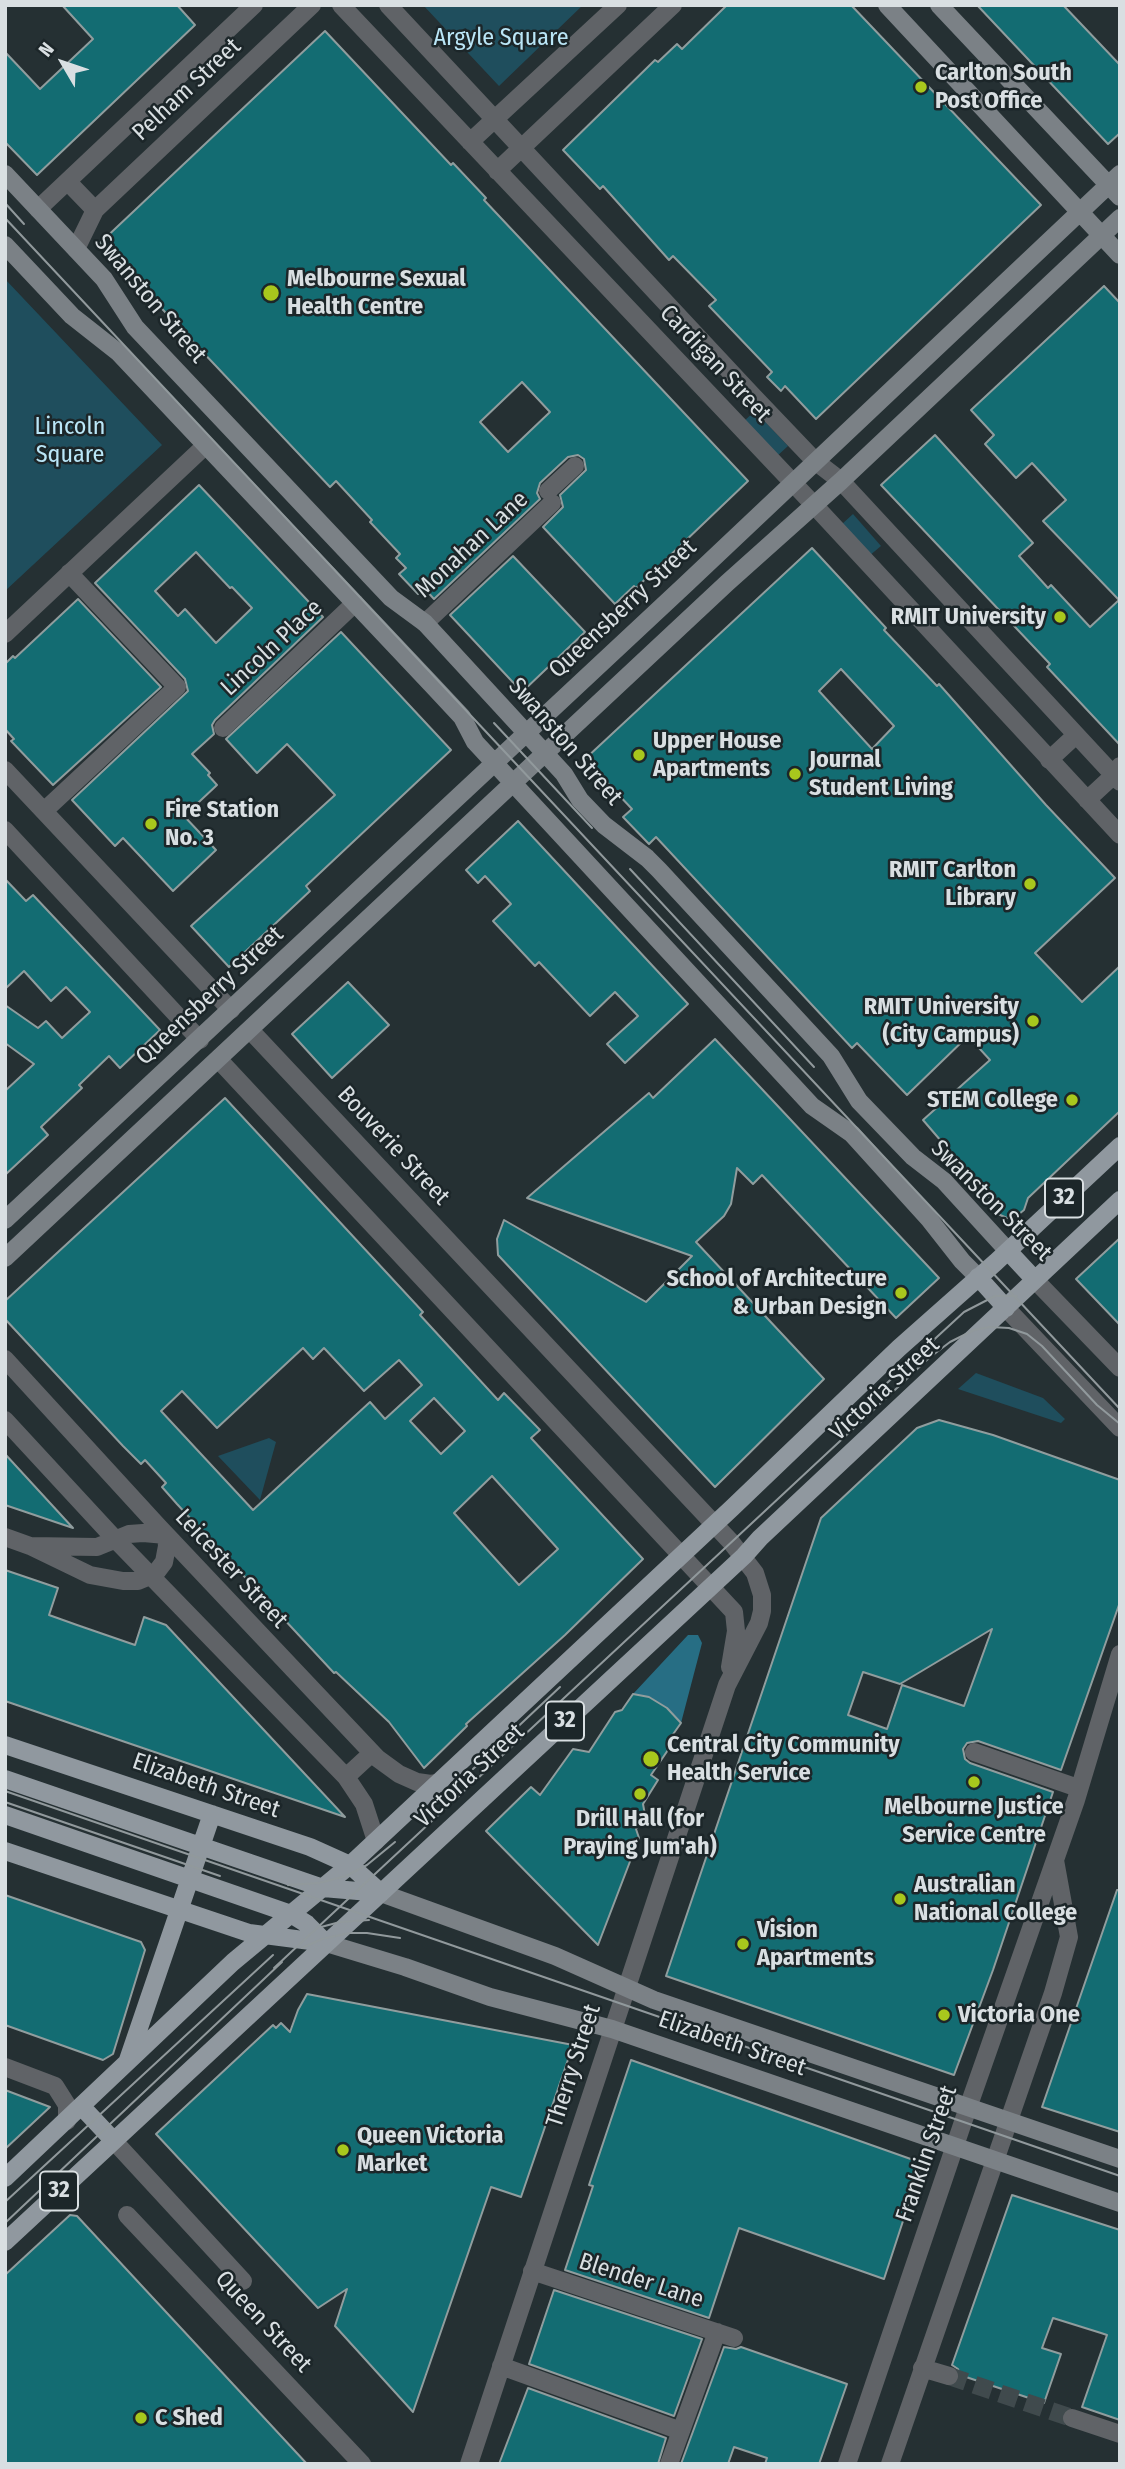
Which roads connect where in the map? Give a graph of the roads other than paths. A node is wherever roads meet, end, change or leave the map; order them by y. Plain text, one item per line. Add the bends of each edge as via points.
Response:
1 (254, 5) edge
2 (312, 5) edge
3 (341, 5) edge
4 (388, 5) edge
5 (618, 5) edge
6 (673, 5) edge
7 (887, 5) edge
8 (939, 5) edge
9 (495, 120) junction
10 (470, 142) junction
11 (521, 148) junction
12 (497, 171) junction
13 (5, 174) edge
14 (68, 182) junction
15 (1116, 186) edge
16 (38, 209) junction
17 (95, 210) junction
18 (1080, 212) junction
19 (1120, 218) edge
20 (1101, 235) junction
21 (5, 245) edge
22 (76, 248) junction
23 (1120, 255) edge
24 (899, 383) junction
25 (921, 405) junction
26 (206, 445) junction
27 (815, 461) junction
28 (575, 466) dead end
29 (841, 481) junction
30 (792, 482) junction
31 (814, 505) junction
32 (69, 573) junction
33 (355, 603) junction
34 (425, 623) junction
35 (5, 634) edge
36 (223, 728) dead end
37 (527, 733) junction
38 (1076, 735) junction
39 (545, 753) junction
40 (1049, 761) junction
41 (494, 763) junction
42 (5, 770) edge
43 (1118, 774) edge
44 (512, 783) junction
45 (1087, 800) junction
46 (44, 811) junction
47 (5, 830) edge
48 (1120, 835) edge
49 (336, 912) junction
50 (354, 932) junction
51 (231, 1010) junction
52 (250, 1030) junction
53 (200, 1040) junction
54 (219, 1060) junction
55 (127, 1107) junction
56 (146, 1127) junction
57 (1120, 1146) edge
58 (1120, 1200) edge
59 (5, 1220) edge
60 (1008, 1251) junction
61 (5, 1258) edge
62 (978, 1277) junction
63 (1035, 1280) junction
64 (1006, 1308) junction
65 (5, 1359) edge
66 (1120, 1368) edge
67 (5, 1420) edge
68 (1120, 1428) edge
69 (715, 1525) junction
70 (166, 1535) junction
71 (5, 1537) edge
72 (115, 1539) junction
73 (30, 1546) junction
74 (682, 1555) junction
75 (744, 1556) junction
76 (151, 1576) junction
77 (711, 1586) junction
78 (1120, 1654) edge
79 (727, 1685) junction
80 (1116, 1695) edge
81 (5, 1745) edge
82 (974, 1752) dead end
83 (372, 1753) junction
84 (346, 1777) junction
85 (5, 1779) edge
86 (439, 1782) junction
87 (1078, 1788) junction
88 (212, 1814) junction
89 (5, 1815) edge
90 (376, 1841) junction
91 (200, 1846) junction
92 (5, 1851) edge
93 (1055, 1860) junction
94 (350, 1865) junction
95 (189, 1878) junction
96 (323, 1888) junction
97 (381, 1893) junction
98 (178, 1910) junction
99 (291, 1914) junction
100 (264, 1936) junction
101 (326, 1943) junction
102 (625, 1988) junction
103 (612, 2029) junction
104 (127, 2064) junction
105 (5, 2067) edge
106 (82, 2107) junction
107 (968, 2107) junction
108 (1008, 2120) junction
109 (66, 2121) junction
110 (113, 2140) junction
111 (956, 2145) junction
112 (1120, 2159) edge
113 (994, 2160) junction
114 (5, 2178) edge
115 (1120, 2203) edge
116 (127, 2215) dead end
117 (5, 2242) edge
118 (532, 2271) junction
119 (243, 2281) dead end
120 (501, 2366) junction
121 (922, 2368) junction
122 (949, 2376) tunnel mouth
123 (1072, 2418) tunnel mouth
124 (681, 2431) junction
125 (1120, 2434) edge
126 (362, 2464) edge
127 (468, 2464) edge
128 (669, 2464) edge
129 (847, 2464) edge
130 (890, 2464) edge

1 - 14 street, Pelham Street
2 - 17 street, Pelham Street
3 - 10 street, Cardigan Street
4 - 9 street, Cardigan Street
5 - 9 street
6 - 11 street
7 - 18 street
8 - 15 street
9 - 10 street
9 - 11 street, Cardigan Street
10 - 12 street, Cardigan Street
11 - 12 street
11 - 27 street, Cardigan Street
12 - 30 street, Cardigan Street
13 - 16 street, Swanston Street
14 - 16 street, Pelham Street
14 - 17 street
15 - 18 street, Queensberry Street
16 - 22 street, Swanston Street
17 - 22 street, Pelham Street
18 - 20 street
18 - 24 street, Queensberry Street
19 - 20 street
20 - 23 street
20 - 25 street
21 - 26 street via 72,316 119,352
22 - 34 street, Swanston Street via 144,337 391,598
24 - 25 street
24 - 27 street, Queensberry Street
25 - 29 street
26 - 32 street
26 - 33 street
27 - 29 street, Cardigan Street
27 - 30 street, Queensberry Street
28 - 34 street, Monahan Lane
29 - 31 street
29 - 38 street, Cardigan Street
30 - 31 street, Cardigan Street
30 - 37 street, Queensberry Street
31 - 39 street
31 - 40 street, Cardigan Street
32 - 35 street
32 - 46 street via 177,687
33 - 36 street, Lincoln Place
33 - 41 street via 462,717 475,742
34 - 37 street, Swanston Street
37 - 39 street, Swanston Street
37 - 41 street, Queensberry Street
38 - 40 street
38 - 43 street, Cardigan Street
39 - 44 street
39 - 60 street, Swanston Street via 580,800 659,870 831,1056 859,1101 911,1155 944,1181
40 - 45 street, Cardigan Street
41 - 44 street
41 - 49 street, Queensberry Street
42 - 46 street, Bouverie Street
43 - 45 street
44 - 50 street
44 - 62 street via 812,1106 852,1134
45 - 48 street, Cardigan Street
46 - 51 street, Bouverie Street
47 - 53 street
49 - 50 street
49 - 51 street, Queensberry Street
50 - 52 street
51 - 52 street, Bouverie Street
51 - 53 street, Queensberry Street
52 - 54 street
52 - 69 street, Bouverie Street
53 - 54 street
53 - 55 street, Queensberry Street
54 - 56 street
54 - 74 street
55 - 56 street
55 - 59 street, Queensberry Street
56 - 61 street
57 - 60 main road, Victoria Street / 32
58 - 63 main road, Victoria Street / 32
60 - 62 main road, Victoria Street / 32
60 - 63 main road, Swanston Street
62 - 64 main road
62 - 69 main road, Victoria Street / 32
63 - 64 main road, Victoria Street / 32
63 - 66 street, Swanston Street
64 - 68 street
64 - 75 main road, Victoria Street / 32
65 - 70 street, Leicester Street
67 - 72 street
69 - 74 main road, Victoria Street / 32
69 - 75 street, Bouverie Street
70 - 72 street via 136,1533
70 - 76 street via 164,1562
70 - 83 street, Leicester Street
71 - 73 street
72 - 73 street via 86,1548
72 - 76 street
73 - 76 street via 100,1578 131,1581
74 - 77 street
74 - 86 main road, Victoria Street / 32
75 - 77 main road, Victoria Street / 32
75 - 79 street, Therry Street via 755,1573 762,1611
76 - 84 street
77 - 79 street, Therry Street via 736,1616
77 - 97 main road, Victoria Street / 32
78 - 80 street, Franklin Street
79 - 102 street, Therry Street
80 - 87 street, Franklin Street
81 - 88 main road, Elizabeth Street
82 - 87 street
83 - 84 street
83 - 86 street, Leicester Street via 412,1780
84 - 90 street via 360,1795
85 - 91 main road, Elizabeth Street
86 - 90 main road, Victoria Street / 32
87 - 93 street, Franklin Street
88 - 91 main road
88 - 94 main road, Elizabeth Street
89 - 95 main road, Elizabeth Street
90 - 94 main road, Victoria Street / 32
91 - 95 main road
91 - 96 main road, Elizabeth Street
92 - 98 main road, Elizabeth Street
93 - 107 street, Franklin Street
93 - 108 street, Franklin Street via 1069,1937
94 - 96 main road, Victoria Street / 32
94 - 97 main road, Elizabeth Street
95 - 98 main road
95 - 99 main road, Elizabeth Street
96 - 97 main road, Elizabeth Street
96 - 99 main road, Victoria Street / 32
97 - 101 main road, Victoria Street / 32
97 - 102 street, Elizabeth Street via 534,1948
98 - 100 main road, Elizabeth Street
98 - 104 main road
99 - 100 main road, Victoria Street / 32
99 - 101 main road, Elizabeth Street
100 - 101 main road, Elizabeth Street
100 - 104 main road, Victoria Street / 32
101 - 103 street, Elizabeth Street via 490,1997
101 - 110 main road, Victoria Street / 32
102 - 103 street, Therry Street
102 - 107 street, Elizabeth Street
103 - 111 street, Elizabeth Street
103 - 118 street, Therry Street
104 - 106 main road, Victoria Street / 32
105 - 109 street via 55,2086 66,2105
106 - 109 main road, Victoria Street / 32
106 - 110 main road
107 - 108 street, Elizabeth Street
107 - 111 street, Franklin Street
108 - 112 street, Elizabeth Street
108 - 113 street, Franklin Street
109 - 114 main road, Victoria Street / 32
110 - 117 main road, Victoria Street / 32
110 - 119 street, Queen Street
111 - 113 street, Elizabeth Street
111 - 129 street, Franklin Street
113 - 115 street, Elizabeth Street
113 - 121 street, Franklin Street
116 - 126 street, Queen Street
118 - 120 street, Therry Street
118 - 124 street, Blender Lane via 725,2335
120 - 124 street
120 - 127 street, Therry Street
121 - 122 street
121 - 130 street, Franklin Street
123 - 125 street
124 - 128 street

